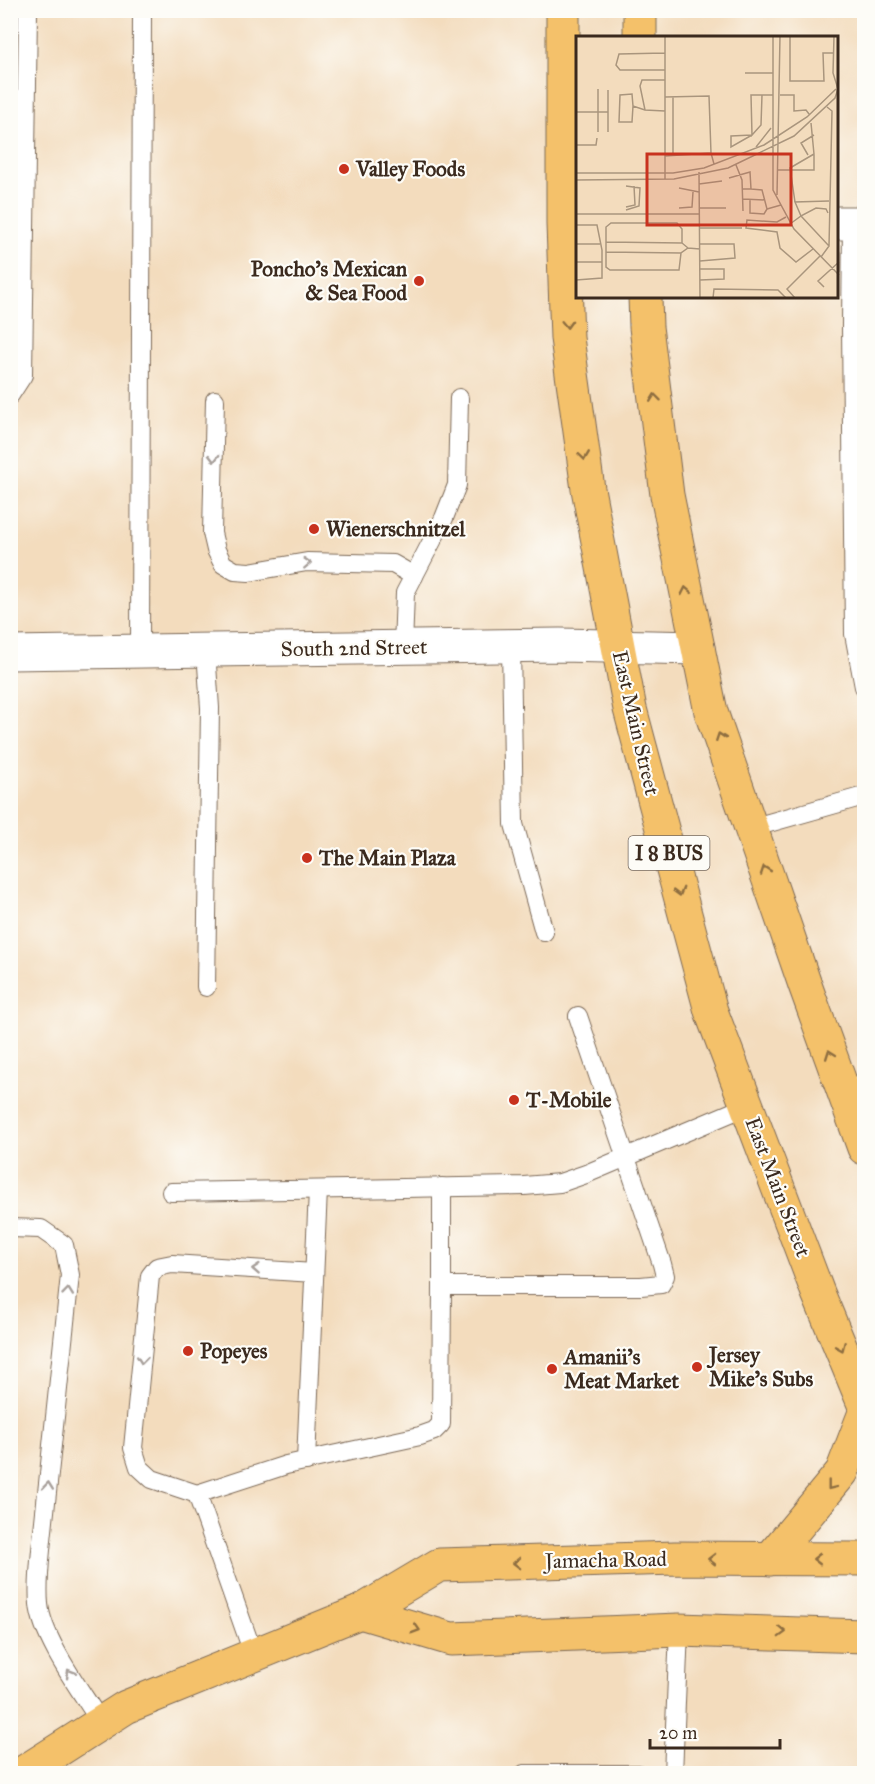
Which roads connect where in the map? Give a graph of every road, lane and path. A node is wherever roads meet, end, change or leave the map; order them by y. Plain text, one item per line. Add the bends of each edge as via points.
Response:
1 (28, 10) edge
2 (142, 10) edge
3 (563, 10) edge
4 (640, 10) edge
5 (640, 36) edge
6 (851, 223) edge
7 (571, 224) edge
8 (645, 298) edge
9 (858, 325) edge
10 (10, 395) edge
11 (459, 398) dead end
12 (215, 400) dead end
13 (414, 576) junction
14 (511, 646) junction
15 (618, 646) junction
16 (404, 648) junction
17 (698, 648) junction
18 (206, 651) junction
19 (140, 652) junction
20 (10, 653) edge
21 (864, 687) edge
22 (864, 796) edge
23 (751, 828) junction
24 (544, 932) dead end
25 (206, 987) dead end
26 (578, 1016) dead end
27 (854, 1087) edge
28 (747, 1106) junction
29 (864, 1148) edge
30 (626, 1157) junction
31 (442, 1187) junction
32 (318, 1190) junction
33 (171, 1192) dead end
34 (10, 1228) edge
35 (314, 1274) junction
36 (442, 1286) junction
37 (864, 1404) edge
38 (864, 1415) edge
39 (306, 1461) junction
40 (197, 1494) junction
41 (864, 1558) edge
42 (770, 1559) junction
43 (360, 1612) junction
44 (679, 1630) junction
45 (864, 1636) edge
46 (254, 1656) junction
47 (100, 1723) junction
48 (10, 1765) edge
49 (19, 1773) edge
50 (524, 1773) edge
51 (638, 1773) edge
52 (673, 1773) edge

1 - 10 lane via 23,375
2 - 19 lane
3 - 7 main road, East Main Street / I 8 BUS
4 - 5 main road
6 - 9 lane
7 -> 15 main road, East Main Street / I 8 BUS via 567,338 588,489
17 -> 8 main road via 667,495
9 - 21 lane via 854,634
11 - 13 lane via 457,485
12 -> 13 lane via 212,533 223,564 235,571 249,572 307,562 393,564
13 - 16 lane via 405,593
14 - 15 street, South 2nd Street
14 - 16 street, South 2nd Street
14 - 24 lane via 514,824
15 - 17 street, South 2nd Street
15 -> 28 main road, East Main Street / I 8 BUS via 630,710 711,1011
16 - 18 street, South 2nd Street
23 -> 17 main road via 711,712
18 - 19 street, South 2nd Street
18 - 25 lane via 210,708
19 - 20 street, South 2nd Street
22 - 23 lane
27 -> 23 main road
26 - 30 lane
27 - 29 main road
28 - 30 lane
28 -> 37 main road, East Main Street / I 8 BUS
30 - 31 lane via 560,1183
30 - 36 lane via 662,1264 665,1276 661,1284
31 - 32 lane
31 - 36 lane
32 - 33 lane
32 - 35 lane
47 -> 34 lane via 46,1632 39,1606 42,1540 70,1275 64,1245 41,1229
35 - 39 lane
35 -> 40 lane via 172,1264 157,1267 150,1276 133,1448 139,1467 152,1479
36 - 39 lane via 441,1424 420,1436
38 -> 42 main road via 842,1472
39 - 40 lane
40 - 46 lane
41 -> 42 main road, Jamacha Road
42 -> 43 main road, Jamacha Road via 439,1564
43 -> 44 main road via 451,1639
43 - 46 main road, Jamacha Road
44 -> 45 main road
44 - 52 lane
46 - 47 main road, Jamacha Road via 126,1707
47 - 49 main road, Jamacha Road
48 - 49 lane
50 - 51 lane

